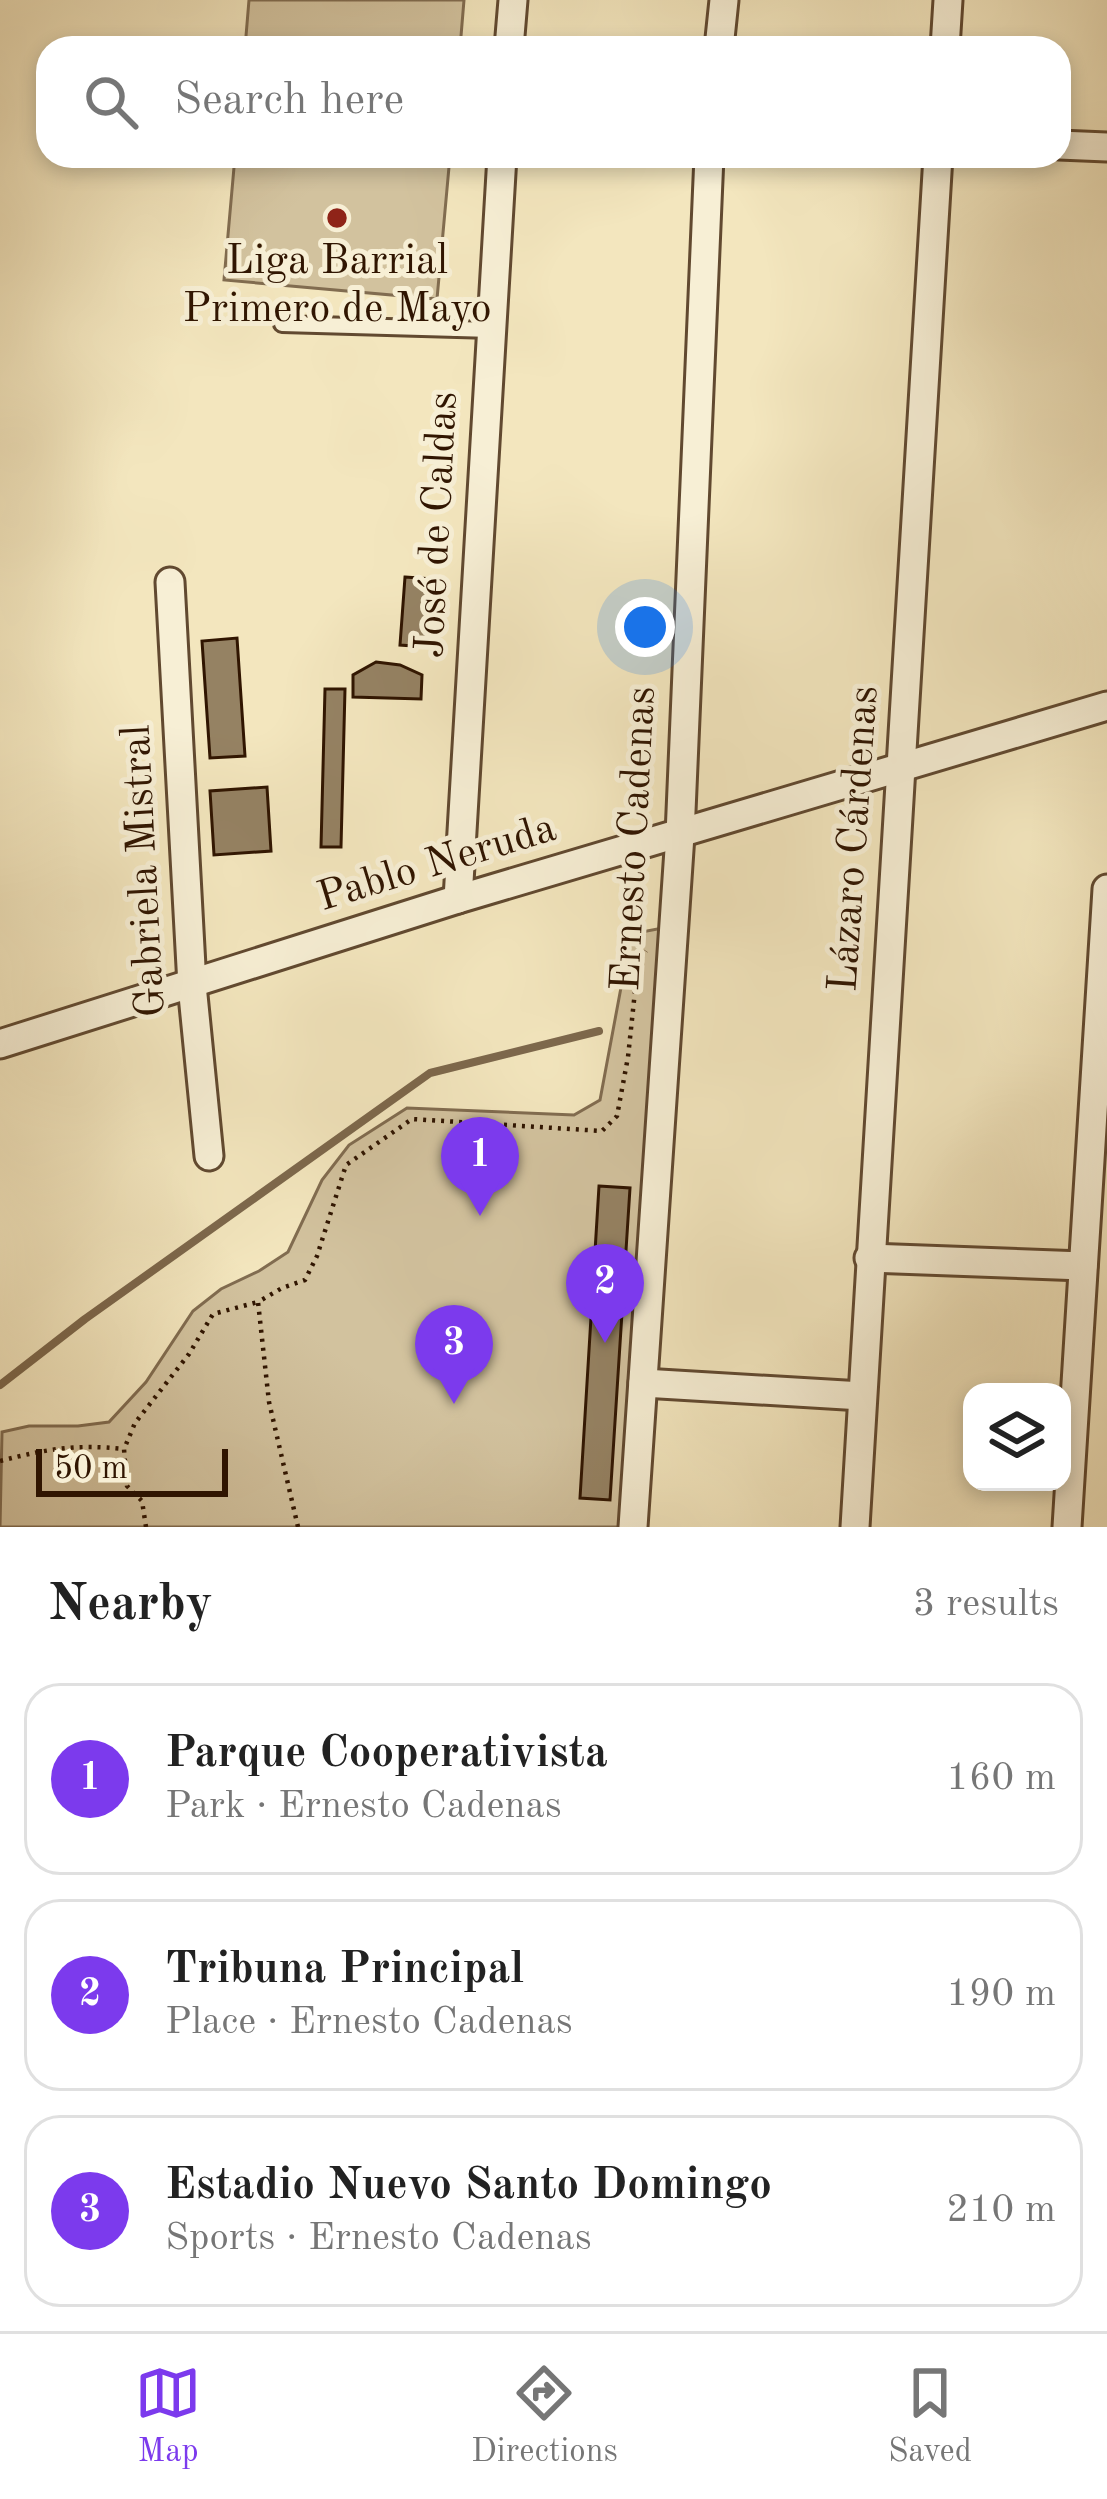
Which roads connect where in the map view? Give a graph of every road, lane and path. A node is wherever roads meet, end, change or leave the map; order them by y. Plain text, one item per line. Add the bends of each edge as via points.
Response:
1 (513, 0) edge
2 (724, 0) edge
3 (948, 0) edge
4 (510, 36) edge
5 (720, 36) edge
6 (946, 36) edge
7 (1071, 146) edge
8 (1107, 147) edge
9 (501, 168) edge
10 (708, 168) edge
11 (937, 168) edge
12 (282, 324) dead end
13 (492, 331) junction
14 (170, 582) dead end
15 (1107, 706) edge
16 (902, 767) junction
17 (680, 835) junction
18 (1107, 889) edge
19 (458, 898) junction
20 (638, 963) dead end
21 (192, 986) junction
22 (0, 1044) edge
23 (209, 1156) dead end
24 (1096, 1232) edge
25 (869, 1258) junction
26 (1083, 1266) junction
27 (258, 1302) junction
28 (643, 1383) junction
29 (862, 1396) junction
30 (124, 1449) junction
31 (0, 1461) edge
32 (146, 1527) edge
33 (298, 1527) edge
34 (633, 1527) edge
35 (855, 1527) edge
36 (1066, 1527) edge

1 - 4 street
2 - 5 street
3 - 6 street
7 - 8 street
9 - 13 street, José de Caldas
10 - 17 street, Ernesto Cadenas
11 - 16 street, Lázaro Cárdenas
12 - 13 lane
13 - 19 street, José de Caldas
14 - 21 street, Gabriela Mistral
15 - 16 street, Pablo Neruda
16 - 17 street, Pablo Neruda
16 - 25 street, Lázaro Cárdenas
17 - 19 street, Pablo Neruda
17 - 28 street, Ernesto Cadenas
18 - 24 street
19 - 21 street, Pablo Neruda
20 - 27 path via 617,1116 602,1131 412,1119 346,1165 305,1280
21 - 22 street, Pablo Neruda
21 - 23 street, Gabriela Mistral
24 - 26 street
25 - 26 street
25 - 29 street, Lázaro Cárdenas
26 - 36 street
27 - 30 path via 213,1314
27 - 33 path via 269,1402
28 - 29 street
28 - 34 street, Ernesto Cadenas
29 - 35 street, Lázaro Cárdenas
30 - 31 path via 59,1447
30 - 32 path via 127,1486 142,1501

